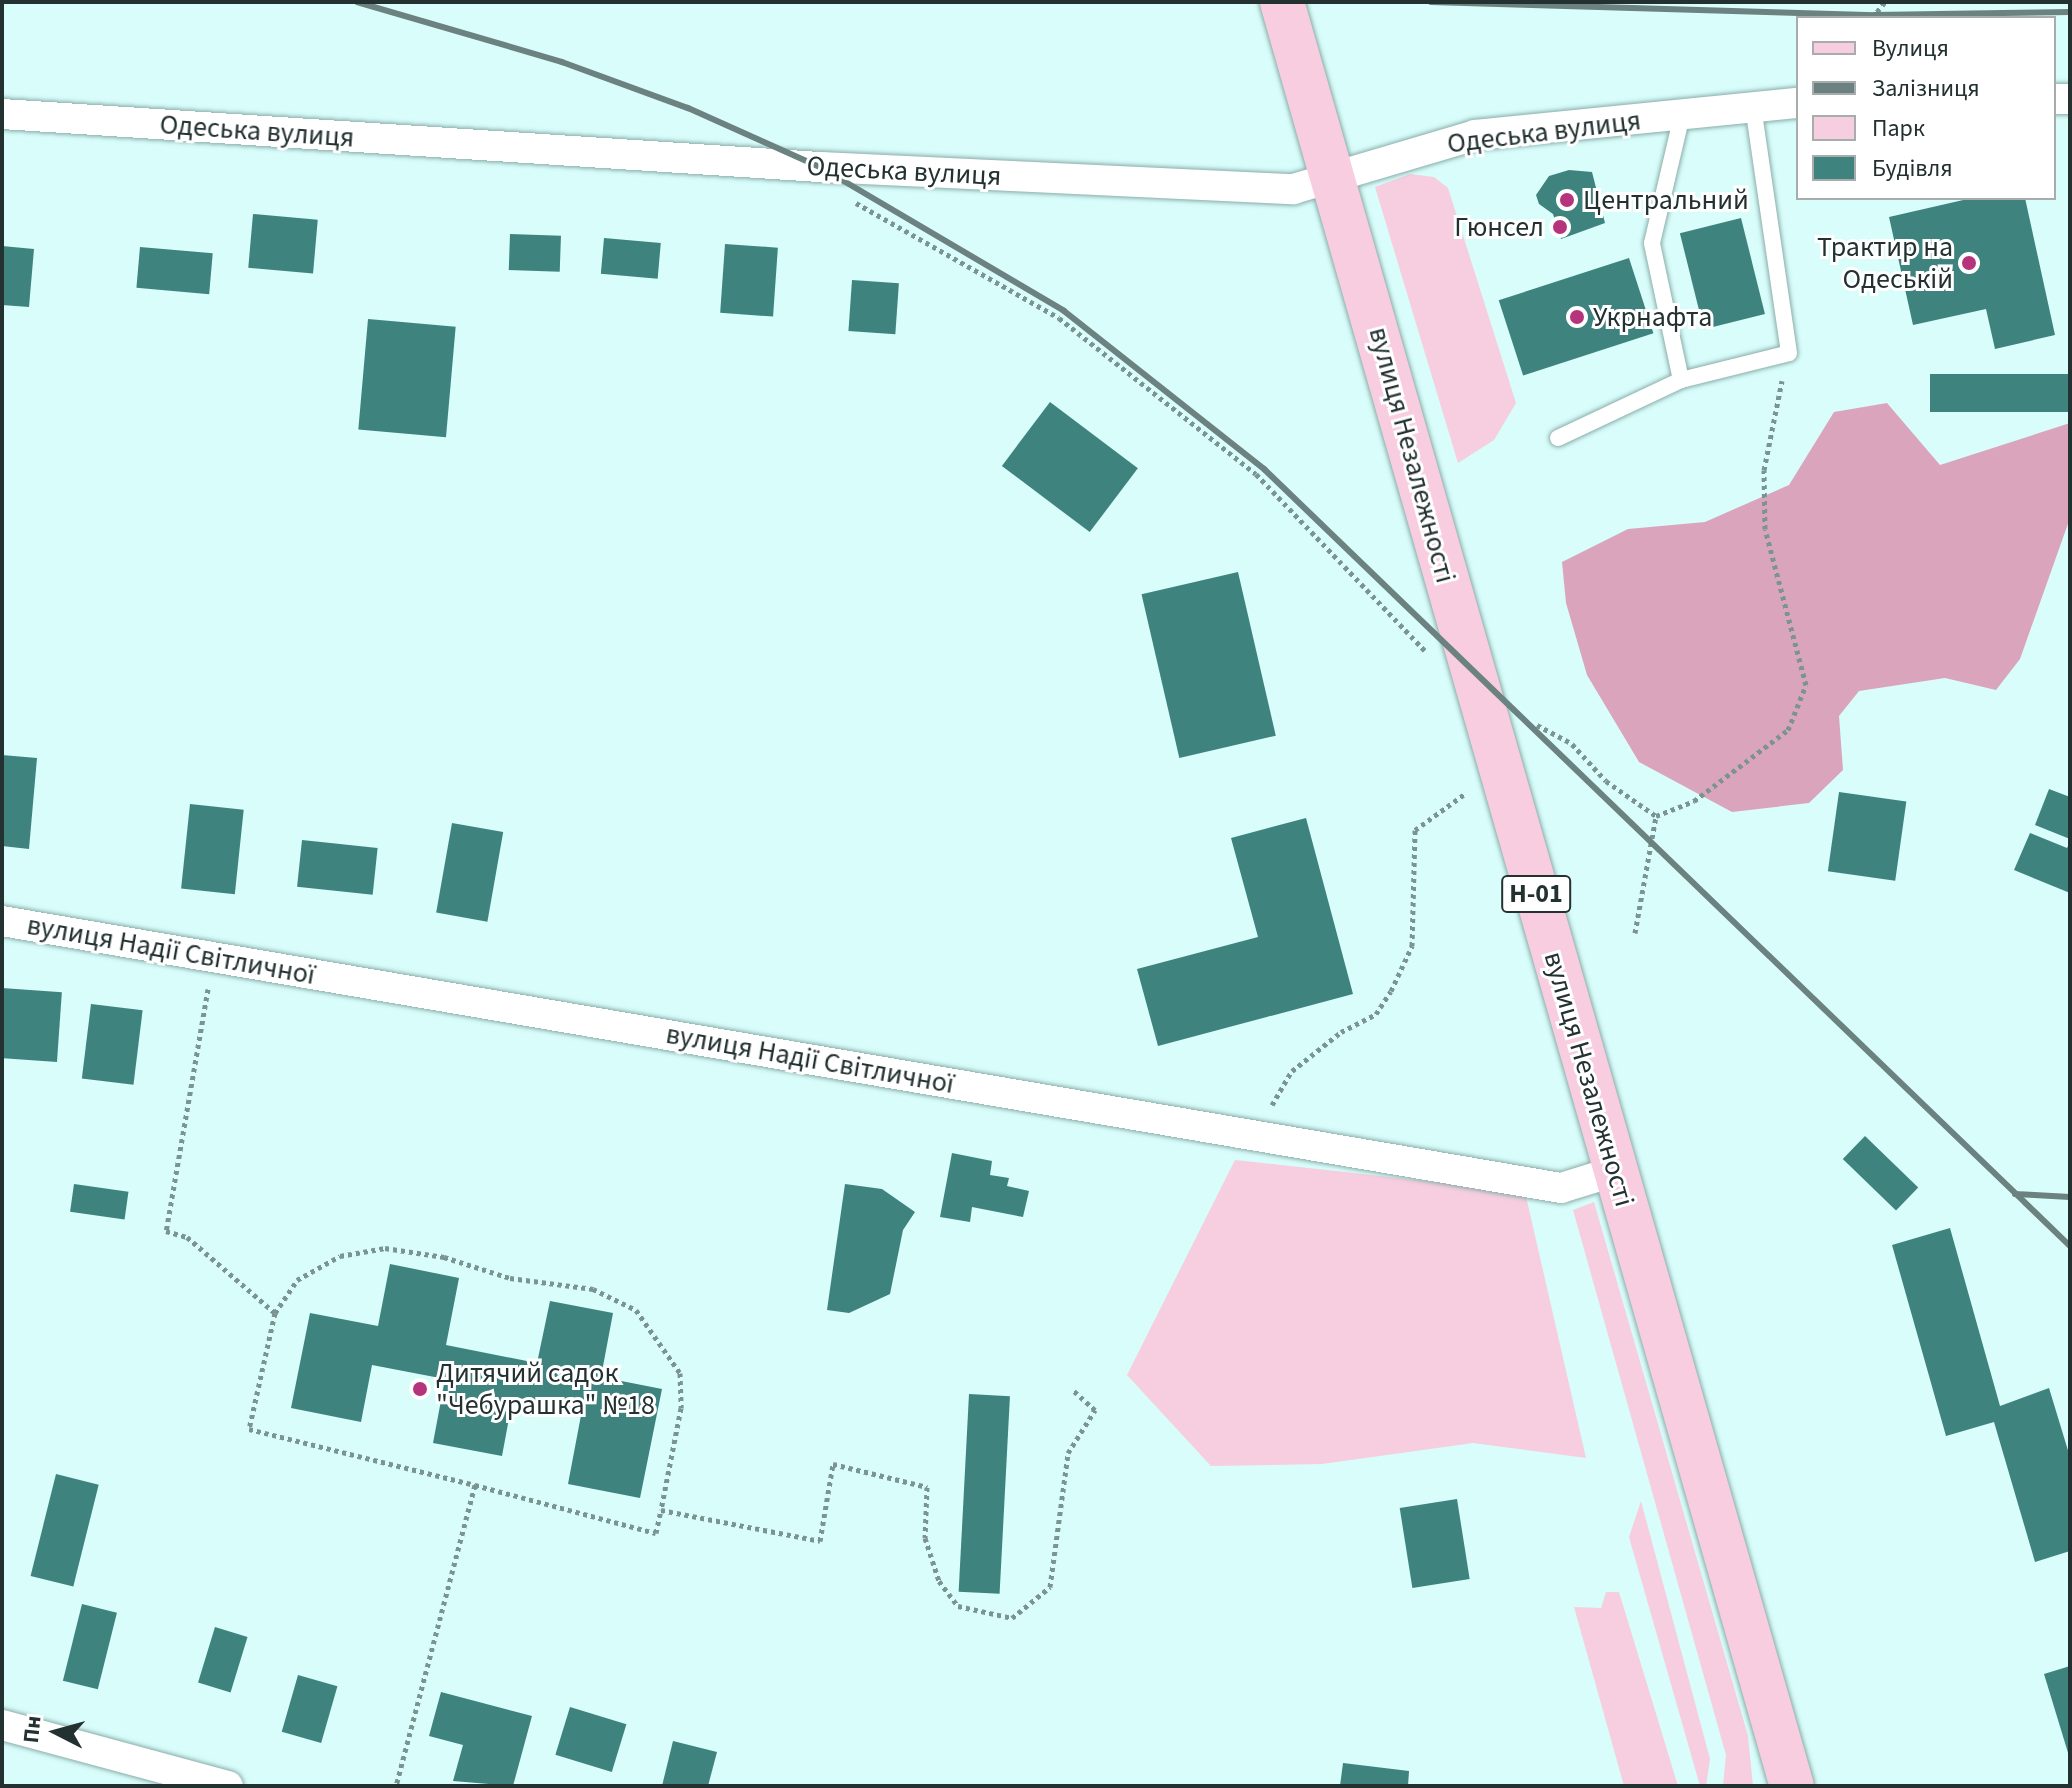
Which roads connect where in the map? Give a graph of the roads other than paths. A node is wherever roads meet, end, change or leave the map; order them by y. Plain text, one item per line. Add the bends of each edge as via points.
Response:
1 (1282, 2) edge
2 (1796, 103) edge
3 (1753, 107) junction
4 (2, 114) edge
5 (1682, 115) junction
6 (1335, 178) junction
7 (1681, 380) junction
8 (1558, 438) dead end
9 (2, 921) edge
10 (1616, 1171) junction
11 (2, 1725) edge
12 (228, 1786) edge
13 (1792, 1786) edge

1 - 6 main road, вулиця Незалежності / Н-01
2 - 3 street, Одеська вулиця
3 - 5 street, Одеська вулиця
3 - 7 lane via 1789,353
4 - 6 street, Одеська вулиця via 820,167 1293,189
5 - 6 street, Одеська вулиця via 1475,135
5 - 7 lane via 1652,243
6 - 10 main road, вулиця Незалежності / Н-01
7 - 8 lane
9 - 10 street, вулиця Надії Світличної via 1561,1188
10 - 13 main road, вулиця Незалежності / Н-01
11 - 12 street

